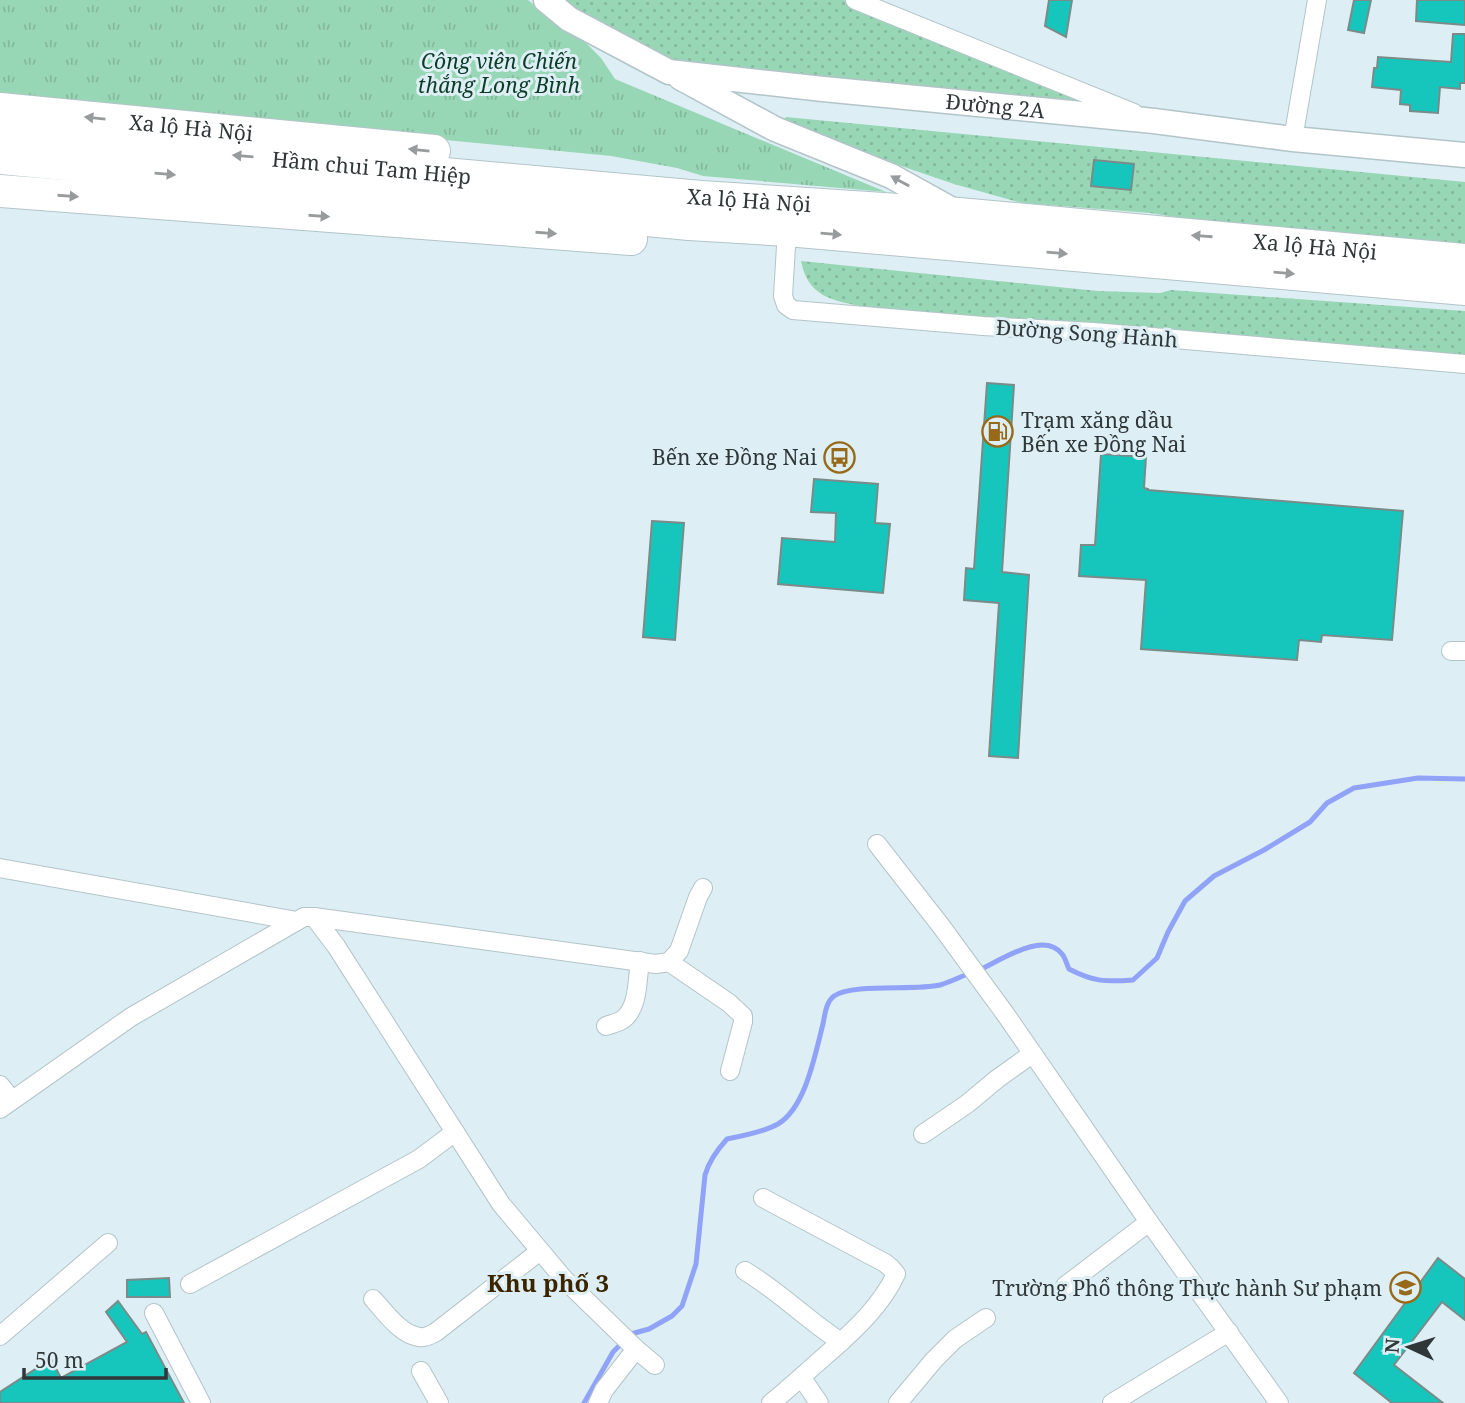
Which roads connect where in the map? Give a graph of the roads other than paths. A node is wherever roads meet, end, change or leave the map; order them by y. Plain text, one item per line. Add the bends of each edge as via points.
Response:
1 (546, 0) edge
2 (855, 0) edge
3 (1317, 0) edge
4 (669, 72) junction
5 (0, 108) edge
6 (1154, 121) junction
7 (0, 134) edge
8 (1293, 139) junction
9 (1465, 155) edge
10 (0, 158) edge
11 (0, 191) edge
12 (695, 210) junction
13 (960, 215) junction
14 (787, 230) junction
15 (1465, 260) edge
16 (1465, 289) edge
17 (1465, 364) edge
18 (877, 844) dead end
19 (0, 868) edge
20 (703, 888) dead end
21 (306, 919) junction
22 (640, 961) junction
23 (669, 962) junction
24 (606, 1026) dead end
25 (1032, 1054) junction
26 (730, 1071) dead end
27 (0, 1085) edge
28 (6, 1105) edge
29 (455, 1132) junction
30 (923, 1134) dead end
31 (763, 1198) dead end
32 (1149, 1222) junction
33 (108, 1243) dead end
34 (540, 1251) junction
35 (745, 1271) dead end
36 (190, 1284) dead end
37 (1065, 1286) dead end
38 (373, 1299) dead end
39 (154, 1313) dead end
40 (986, 1318) dead end
41 (1229, 1332) junction
42 (0, 1336) edge
43 (841, 1342) junction
44 (636, 1349) junction
45 (655, 1364) dead end
46 (421, 1371) dead end
47 (802, 1378) junction
48 (201, 1403) edge
49 (439, 1403) edge
50 (598, 1403) edge
51 (771, 1403) edge
52 (819, 1403) edge
53 (898, 1403) edge
54 (1112, 1403) edge
55 (1279, 1403) edge

1 - 4 street, Đường 2A via 569,19
2 - 6 street
3 - 8 street
4 - 6 street, Đường 2A
13 -> 4 street via 891,176 775,129
12 -> 5 highway, Xa lộ Hà Nội via 674,179 621,169
6 - 8 street, Đường 2A
12 -> 7 highway, Hầm chui Tam Hiệp
8 - 9 street, Đường 2A
10 -> 12 highway, Hầm chui Tam Hiệp
11 -> 12 highway, Xa lộ Hà Nội via 633,240 662,234
12 - 13 highway, Xa lộ Hà Nội
12 - 14 highway, Xa lộ Hà Nội
15 -> 13 highway, Xa lộ Hà Nội
14 -> 16 highway, Xa lộ Hà Nội
14 - 17 street, Đường Song Hành via 783,296 793,310
18 - 25 street
19 - 21 street
20 - 23 street via 679,951
21 - 22 street
21 - 28 street via 131,1017
21 - 29 street via 336,947
22 - 23 street
22 - 24 street via 630,1011 621,1021
23 - 26 street via 743,1016
25 - 30 street
25 - 32 street
27 - 28 street
29 - 34 street via 501,1204
29 - 36 street via 419,1160
31 - 43 street via 895,1272 877,1306
32 - 37 street
32 - 41 street
33 - 42 street
34 - 38 street via 428,1336 407,1332
34 - 44 street
35 - 43 street
39 - 48 street
40 - 53 street via 955,1339
41 - 54 street
41 - 55 street
43 - 47 street
44 - 45 street
44 - 50 street
46 - 49 street
47 - 51 street
47 - 52 street

